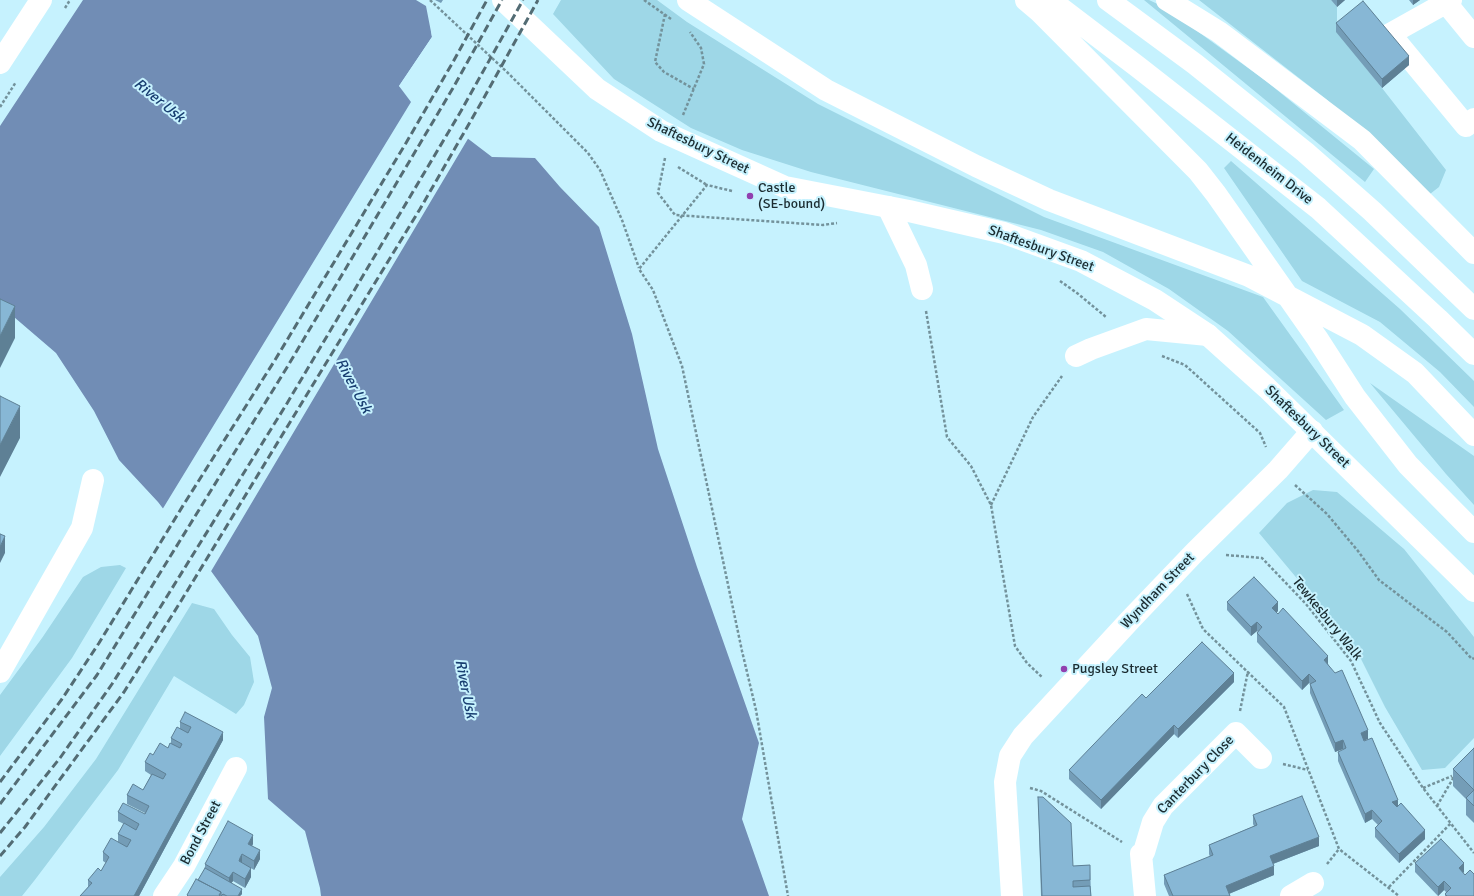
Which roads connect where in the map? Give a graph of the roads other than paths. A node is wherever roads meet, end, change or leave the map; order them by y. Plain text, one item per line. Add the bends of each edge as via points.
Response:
1 (41, 0) edge
2 (503, 0) edge
3 (688, 0) edge
4 (1026, 0) edge
5 (1050, 0) edge
6 (1108, 0) edge
7 (1167, 0) edge
8 (1449, 2) edge
9 (1474, 37) edge
10 (0, 62) edge
11 (1474, 119) edge
12 (888, 207) junction
13 (1474, 253) edge
14 (922, 289) road end
15 (1474, 309) edge
16 (1208, 335) junction
17 (1474, 354) edge
18 (1076, 356) road end
19 (1312, 431) junction
20 (1474, 435) edge
21 (93, 480) dead end
22 (1474, 532) edge
23 (1474, 591) edge
24 (0, 672) edge
25 (1261, 758) dead end
26 (236, 768) dead end
27 (1313, 884) dead end
28 (164, 896) edge
29 (1012, 896) edge
30 (1145, 896) edge
31 (1291, 896) edge

1 - 10 main road
2 - 12 main road, Shaftesbury Street via 597,89 661,131 785,188
3 - 20 main road via 826,90 976,166 1048,200 1249,276 1362,335 1414,372
4 - 22 main road via 1198,171 1317,338 1355,397 1408,465
5 - 17 main road, Heidenheim Drive via 1318,208
6 - 15 main road via 1195,64 1305,152 1372,211
7 - 13 main road via 1219,32 1362,140
8 - 9 main road
8 - 11 main road via 1390,34 1466,126
12 - 14 main road via 916,265
12 - 16 main road, Shaftesbury Street via 1004,233 1081,261 1155,300
16 - 18 main road via 1146,329
16 - 19 main road, Shaftesbury Street
19 - 23 main road, Shaftesbury Street
19 - 29 main road, Wyndham Street via 1278,470 1195,552 1061,695 1023,736 1010,756 1005,782
21 - 24 main road via 82,528
25 - 30 main road, Canterbury Close via 1236,733 1163,806 1153,822 1144,852 1141,854
26 - 28 main road, Bond Street via 184,866
27 - 31 main road

